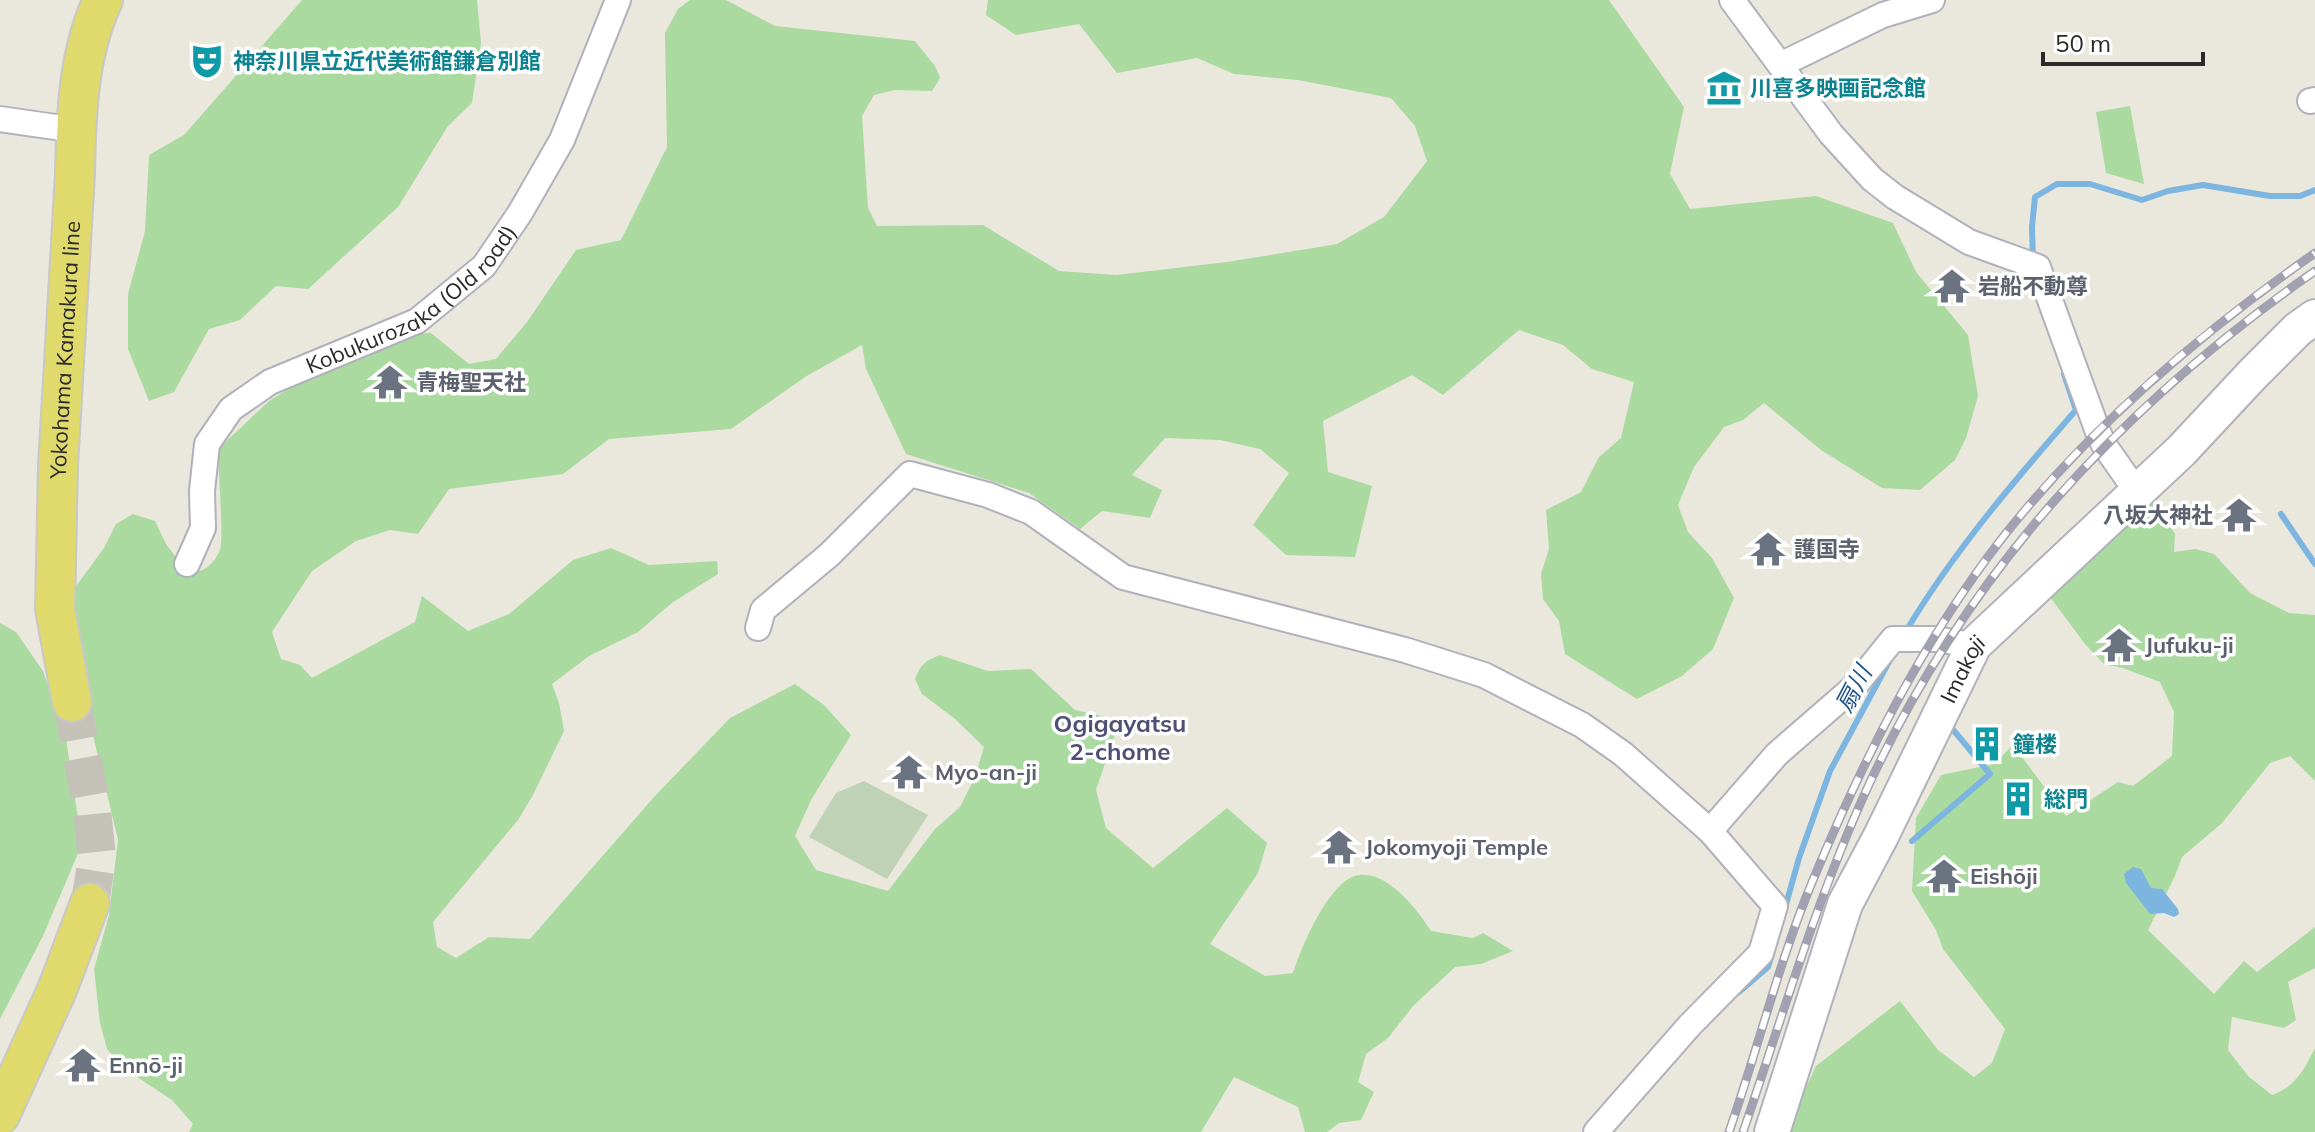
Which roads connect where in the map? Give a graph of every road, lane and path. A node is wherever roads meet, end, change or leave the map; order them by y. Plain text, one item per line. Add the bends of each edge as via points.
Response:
1 (103, 0) edge
2 (618, 0) edge
3 (1732, 0) edge
4 (1932, 0) edge
5 (1782, 64) junction
6 (0, 119) edge
7 (76, 130) junction
8 (2315, 317) edge
9 (2137, 492) junction
10 (187, 564) dead end
11 (758, 628) dead end
12 (1974, 645) junction
13 (72, 702) tunnel mouth
14 (1710, 831) junction
15 (90, 903) tunnel mouth
16 (0, 1115) edge
17 (1596, 1132) edge
18 (1772, 1132) edge

1 - 7 main road, Yokohama Kamakura line via 87,45
2 - 10 street, Kobukurozaka (Old road) via 562,140 484,266 417,321 270,382 231,409 207,444 203,528
3 - 5 street
4 - 5 street via 1883,15
5 - 9 street via 1831,134 1872,179 1969,242 2038,267 2098,432
6 - 7 street
7 - 13 main road, Yokohama Kamakura line via 55,609
8 - 9 street, Imakoji
9 - 12 street, Imakoji
11 - 14 street via 763,610 829,555 910,474 1031,512 1123,577 1484,675 1582,725
12 - 14 street via 1893,639 1854,687 1777,754
12 - 18 street, Imakoji via 1845,904
14 - 17 street via 1775,906 1761,953
15 - 16 main road

